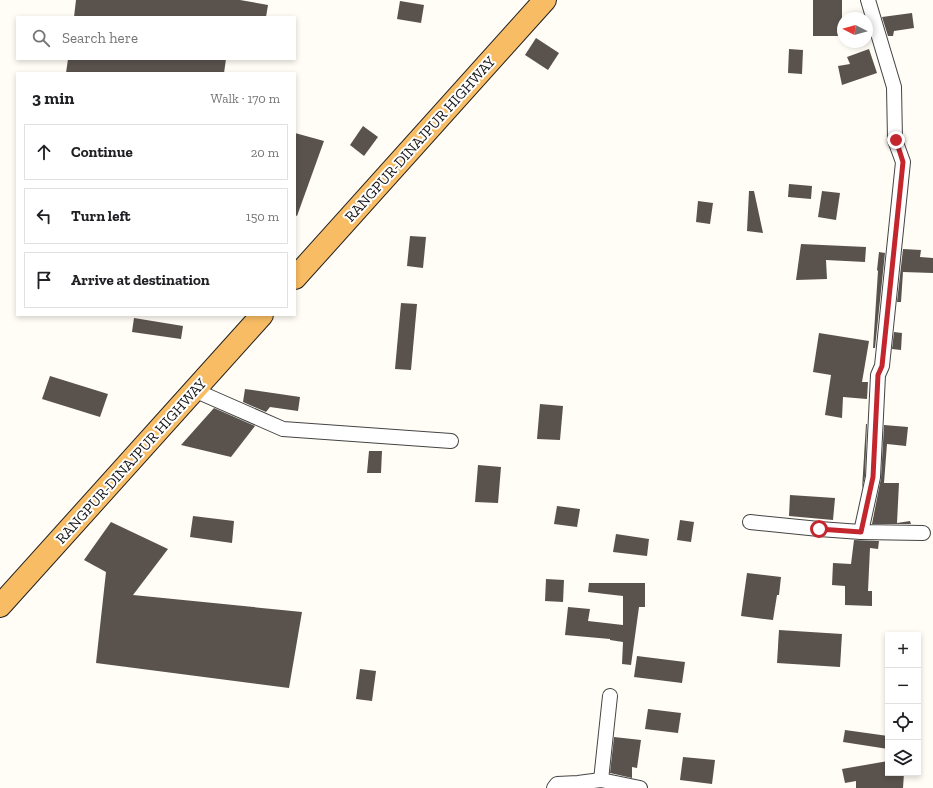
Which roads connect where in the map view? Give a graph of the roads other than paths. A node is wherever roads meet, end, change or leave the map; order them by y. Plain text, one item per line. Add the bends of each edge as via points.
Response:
1 (545, 0) edge
2 (868, 0) edge
3 (296, 277) edge
4 (261, 316) edge
5 (194, 390) junction
6 (451, 441) dead end
7 (750, 522) dead end
8 (861, 532) junction
9 (923, 533) dead end
10 (0, 606) edge
11 (610, 696) dead end
12 (601, 780) junction
13 (554, 788) edge
14 (640, 788) edge

1 - 3 highway, RANGPUR-DINAJPUR HIGHWAY
2 - 8 street via 894,87 896,140 903,162 882,366 878,375 873,477
4 - 5 highway, RANGPUR-DINAJPUR HIGHWAY
5 - 6 street via 283,429
5 - 10 highway, RANGPUR-DINAJPUR HIGHWAY
7 - 8 street
8 - 9 street
11 - 12 street
12 - 13 street via 557,784
12 - 14 street

